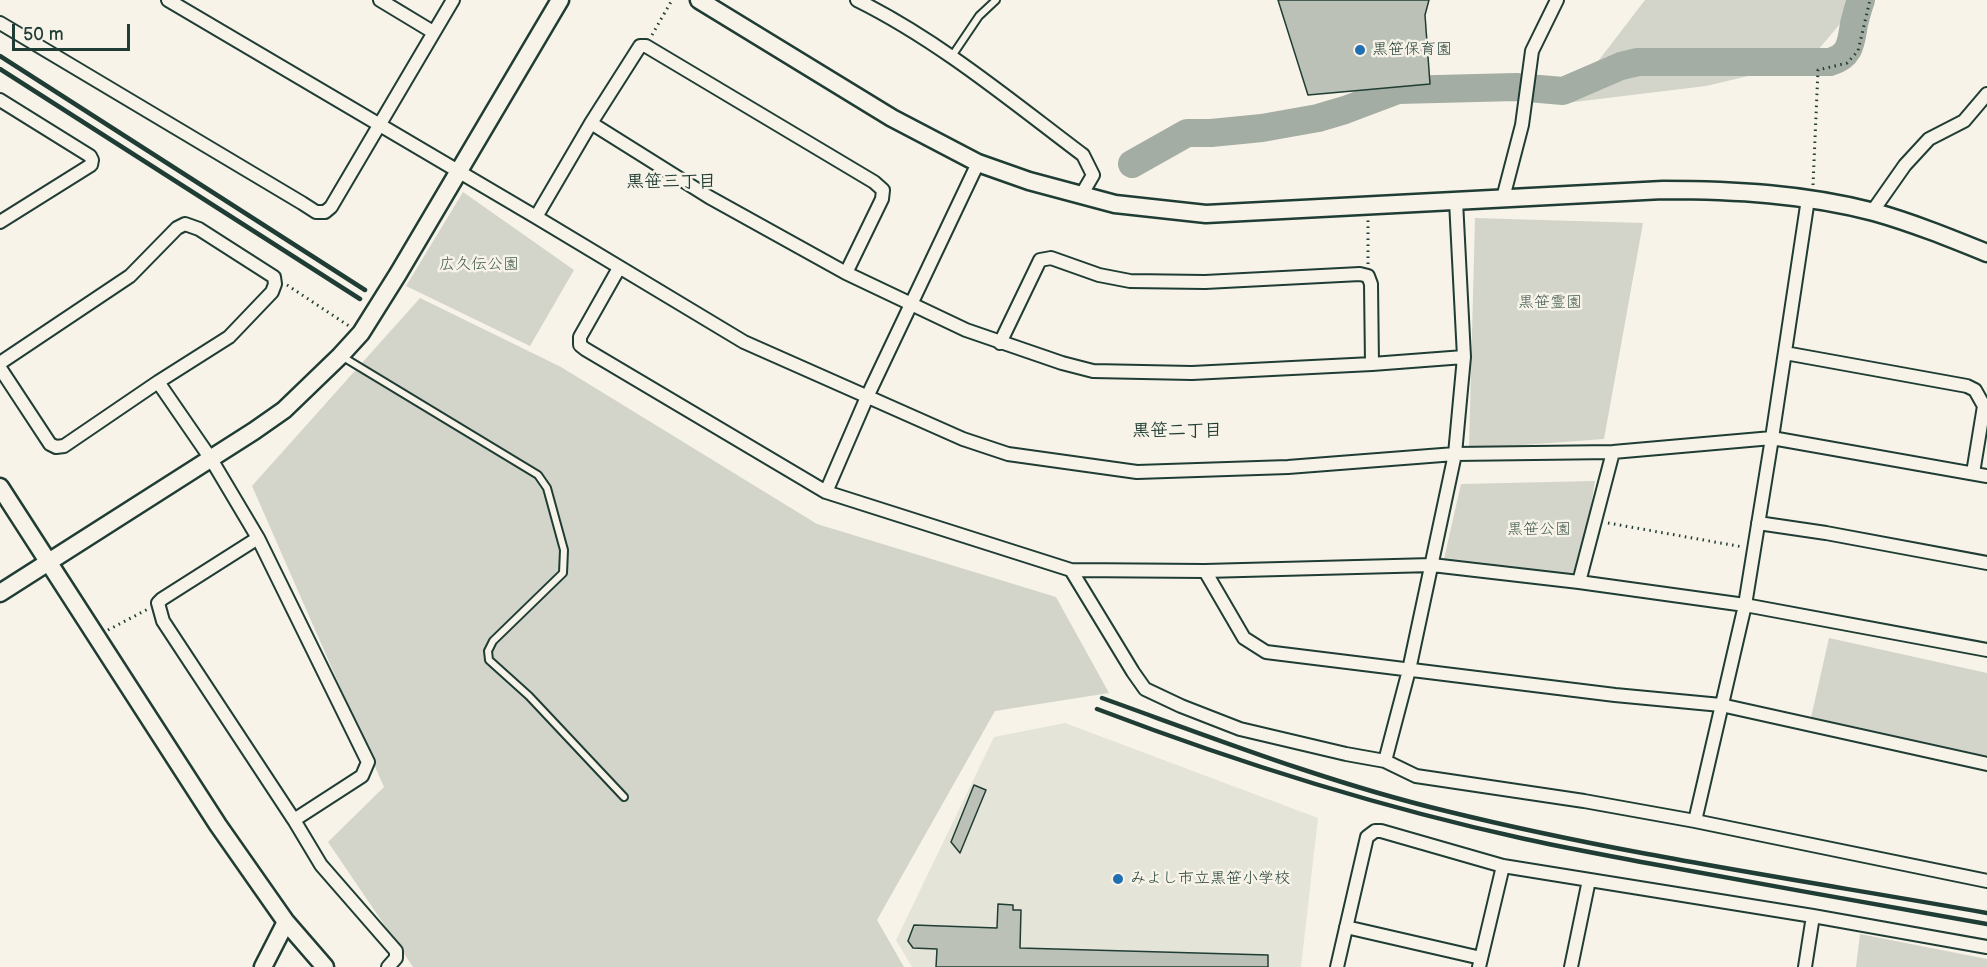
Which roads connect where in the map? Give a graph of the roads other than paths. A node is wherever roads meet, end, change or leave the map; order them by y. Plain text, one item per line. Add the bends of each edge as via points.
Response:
1 (168, 0) edge
2 (380, 0) edge
3 (453, 0) edge
4 (560, 0) edge
5 (699, 0) edge
6 (857, 0) edge
7 (996, 0) edge
8 (1557, 0) edge
9 (0, 23) edge
10 (434, 32) junction
11 (951, 57) junction
12 (1987, 94) edge
13 (0, 100) edge
14 (591, 123) junction
15 (379, 126) junction
16 (978, 163) junction
17 (459, 172) junction
18 (1082, 195) junction
19 (1503, 198) junction
20 (1808, 199) junction
21 (1456, 201) junction
22 (1872, 212) junction
23 (536, 217) junction
24 (0, 222) edge
25 (1987, 253) edge
26 (619, 268) junction
27 (846, 273) junction
28 (912, 303) junction
29 (1000, 343) junction
30 (1785, 353) junction
31 (340, 356) junction
32 (1464, 357) junction
33 (0, 363) edge
34 (1372, 364) junction
35 (0, 368) edge
36 (158, 382) junction
37 (867, 398) junction
38 (1772, 438) junction
39 (1613, 452) junction
40 (1455, 454) junction
41 (211, 459) junction
42 (1973, 473) junction
43 (1987, 476) edge
44 (0, 487) edge
45 (826, 492) junction
46 (1758, 523) junction
47 (258, 538) junction
48 (50, 562) junction
49 (1987, 563) edge
50 (1432, 565) junction
51 (1071, 570) junction
52 (1205, 571) junction
53 (1579, 582) junction
54 (0, 593) edge
55 (1744, 605) junction
56 (1987, 650) edge
57 (1409, 670) junction
58 (1721, 705) junction
59 (1385, 760) junction
60 (1987, 764) edge
61 (624, 797) dead end
62 (294, 820) junction
63 (1695, 821) junction
64 (1503, 866) junction
65 (1589, 880) junction
66 (1987, 881) edge
67 (1813, 916) junction
68 (286, 922) junction
69 (1346, 927) junction
70 (1987, 947) edge
71 (1480, 962) edge
72 (263, 967) edge
73 (325, 967) edge
74 (388, 967) edge
75 (1337, 967) edge
76 (1571, 967) edge
77 (1805, 967) edge

1 - 15 street
2 - 10 street
3 - 10 street
4 - 17 street
5 - 16 street via 892,118
6 - 11 street
7 - 11 lane
8 - 19 street via 1532,51 1522,126
9 - 15 street via 316,212 331,207
10 - 15 street
11 - 18 street via 1083,154 1093,175
12 - 22 street via 1964,121 1929,139
13 - 24 street via 92,160 91,165
14 - 23 street
14 - 27 street via 709,197
14 - 27 street via 640,46 646,46 883,190
15 - 17 street
16 - 18 street via 1029,182
16 - 28 street
17 - 23 street
17 - 31 street via 361,333
18 - 21 street via 1115,204 1206,214
19 - 20 street via 1732,190
19 - 21 street
20 - 22 street
20 - 30 street
21 - 32 street
22 - 25 street
23 - 26 street
26 - 37 street via 744,342
26 - 45 street via 580,337 580,345
27 - 28 street
28 - 29 street
28 - 37 street
29 - 34 street via 1093,371 1192,373
29 - 34 street via 1040,260 1051,258 1130,281 1205,282 1360,274 1368,276 1371,284
30 - 38 street
30 - 42 street via 1975,390 1984,406
31 - 41 street via 284,410
31 - 61 lane via 538,475 547,488 564,550 563,573 494,641 488,651 489,660 529,696
32 - 34 street
32 - 40 street
33 - 36 street via 130,276 185,224 274,277 275,284 229,337
35 - 36 street via 50,444 56,447 64,446
36 - 41 street
37 - 40 street via 1008,454 1137,472 1288,467
37 - 45 street
38 - 39 street
38 - 42 street
38 - 46 street
39 - 40 street
39 - 53 street
40 - 50 street
41 - 47 street
41 - 48 street
42 - 43 street
44 - 48 street
45 - 51 street
46 - 49 street
46 - 55 street
47 - 62 street via 368,762 362,776
47 - 62 street via 158,603 163,621
48 - 54 street
48 - 68 street via 218,825
50 - 52 street
50 - 53 street
50 - 57 street
51 - 52 street
51 - 59 street via 1145,689 1240,729
52 - 57 street via 1244,638 1266,652
53 - 55 street
55 - 56 street
55 - 58 street
57 - 58 street
57 - 59 street
58 - 60 street
58 - 63 street
59 - 63 street via 1406,773 1424,778
62 - 74 street via 321,865 396,951 396,958
63 - 66 street
64 - 65 street
64 - 69 street via 1375,831 1367,837
64 - 71 street
65 - 67 street
65 - 76 street
67 - 70 street
67 - 77 street
68 - 72 street
68 - 73 street
69 - 71 street
69 - 75 street

